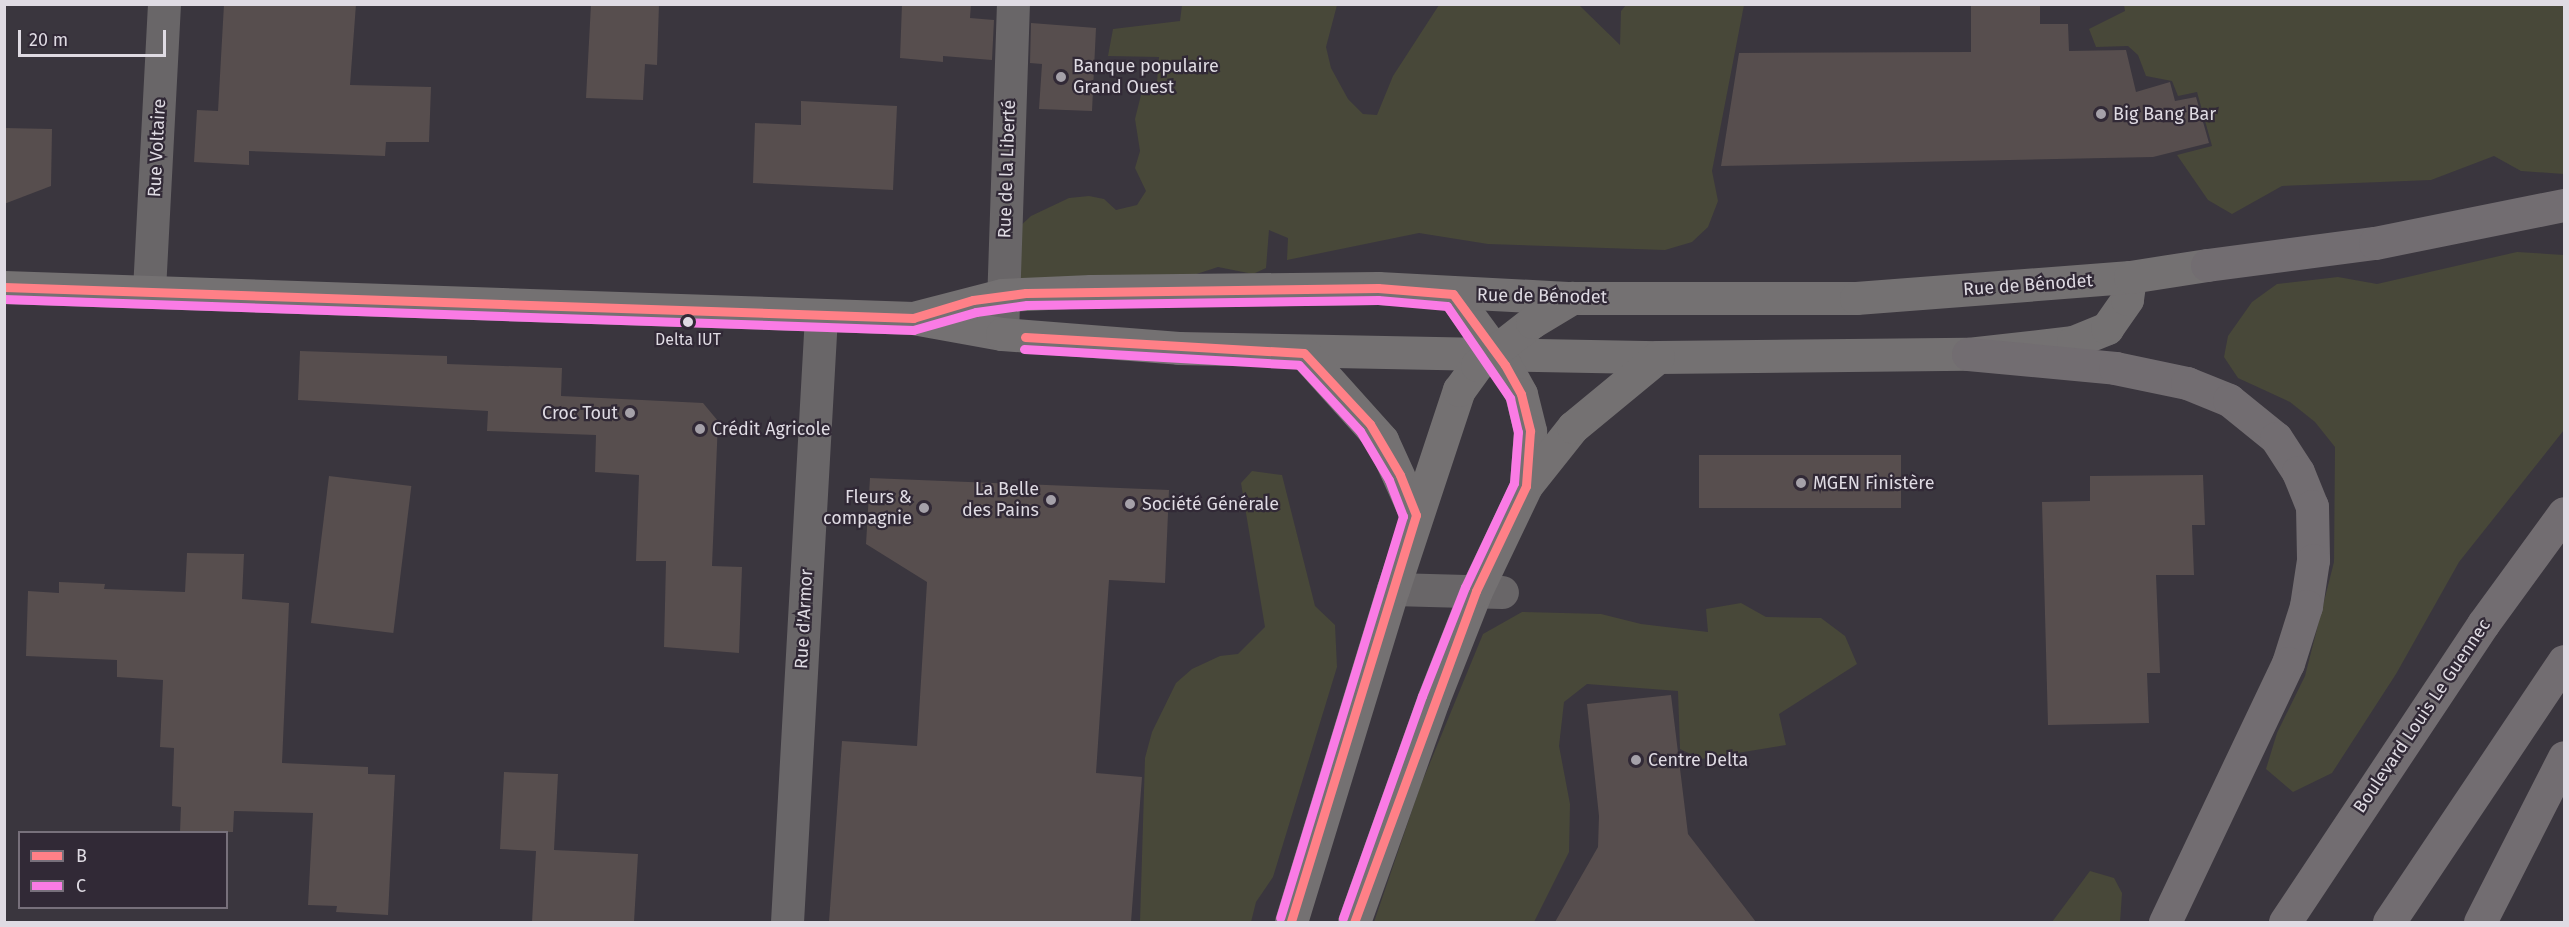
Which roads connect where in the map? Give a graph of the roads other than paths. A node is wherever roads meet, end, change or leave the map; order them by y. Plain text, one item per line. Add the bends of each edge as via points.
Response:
1 (164, 4) edge
2 (1013, 4) edge
3 (2565, 205) edge
4 (2207, 265) joint
5 (2130, 276) junction
6 (4, 287) edge
7 (149, 290) junction
8 (1453, 294) junction
9 (1002, 295) junction
10 (1572, 298) junction
11 (821, 316) junction
12 (902, 318) junction
13 (1002, 334) junction
14 (1495, 352) junction
15 (1304, 353) junction
16 (1968, 354) junction
17 (1658, 357) junction
18 (1526, 486) junction
19 (2565, 513) edge
20 (1416, 515) junction
21 (1393, 589) junction
22 (1489, 591) junction
23 (2565, 661) edge
24 (2565, 758) edge
25 (787, 922) edge
26 (1291, 922) edge
27 (1354, 922) edge
28 (2164, 922) edge
29 (2284, 922) edge
30 (2389, 922) edge
31 (2480, 922) edge

1 - 7 street, Rue Voltaire
2 - 9 street, Rue de la Liberté
3 - 4 main road via 2375,243
4 - 5 street, Rue de Bénodet
5 - 10 street, Rue de Bénodet via 1856,298
5 - 16 street via 2127,299 2107,328 2073,342
6 - 7 street, Rue de Bénodet
7 - 11 street, Rue de Bénodet
8 - 9 street, Rue de Bénodet via 1378,288
8 - 10 street, Rue de Bénodet
8 - 14 street
9 - 12 street, Rue de Bénodet
9 - 13 street, Rue de la Liberté
10 - 14 street via 1532,322
11 - 12 street, Rue de Bénodet
11 - 25 street, Rue d'Armor
12 - 13 street, Rue de Bénodet
13 - 15 street, Rue de Bénodet
14 - 15 street, Rue de Bénodet
14 - 17 street, Rue de Bénodet
14 - 18 street via 1515,380 1526,411 1530,456
14 - 20 street via 1468,374 1459,390
15 - 20 street via 1382,440
16 - 17 street, Rue de Bénodet via 1751,353
16 - 28 main road via 2133,371 2187,382 2229,400 2276,438 2298,472 2312,506 2313,560 2308,594 2288,663
17 - 18 street via 1573,427
18 - 22 street
19 - 29 main road, Boulevard Louis Le Guennec via 2483,624
20 - 21 street
21 - 22 street
21 - 26 street
22 - 27 street via 1385,827
23 - 30 main road
24 - 31 main road

